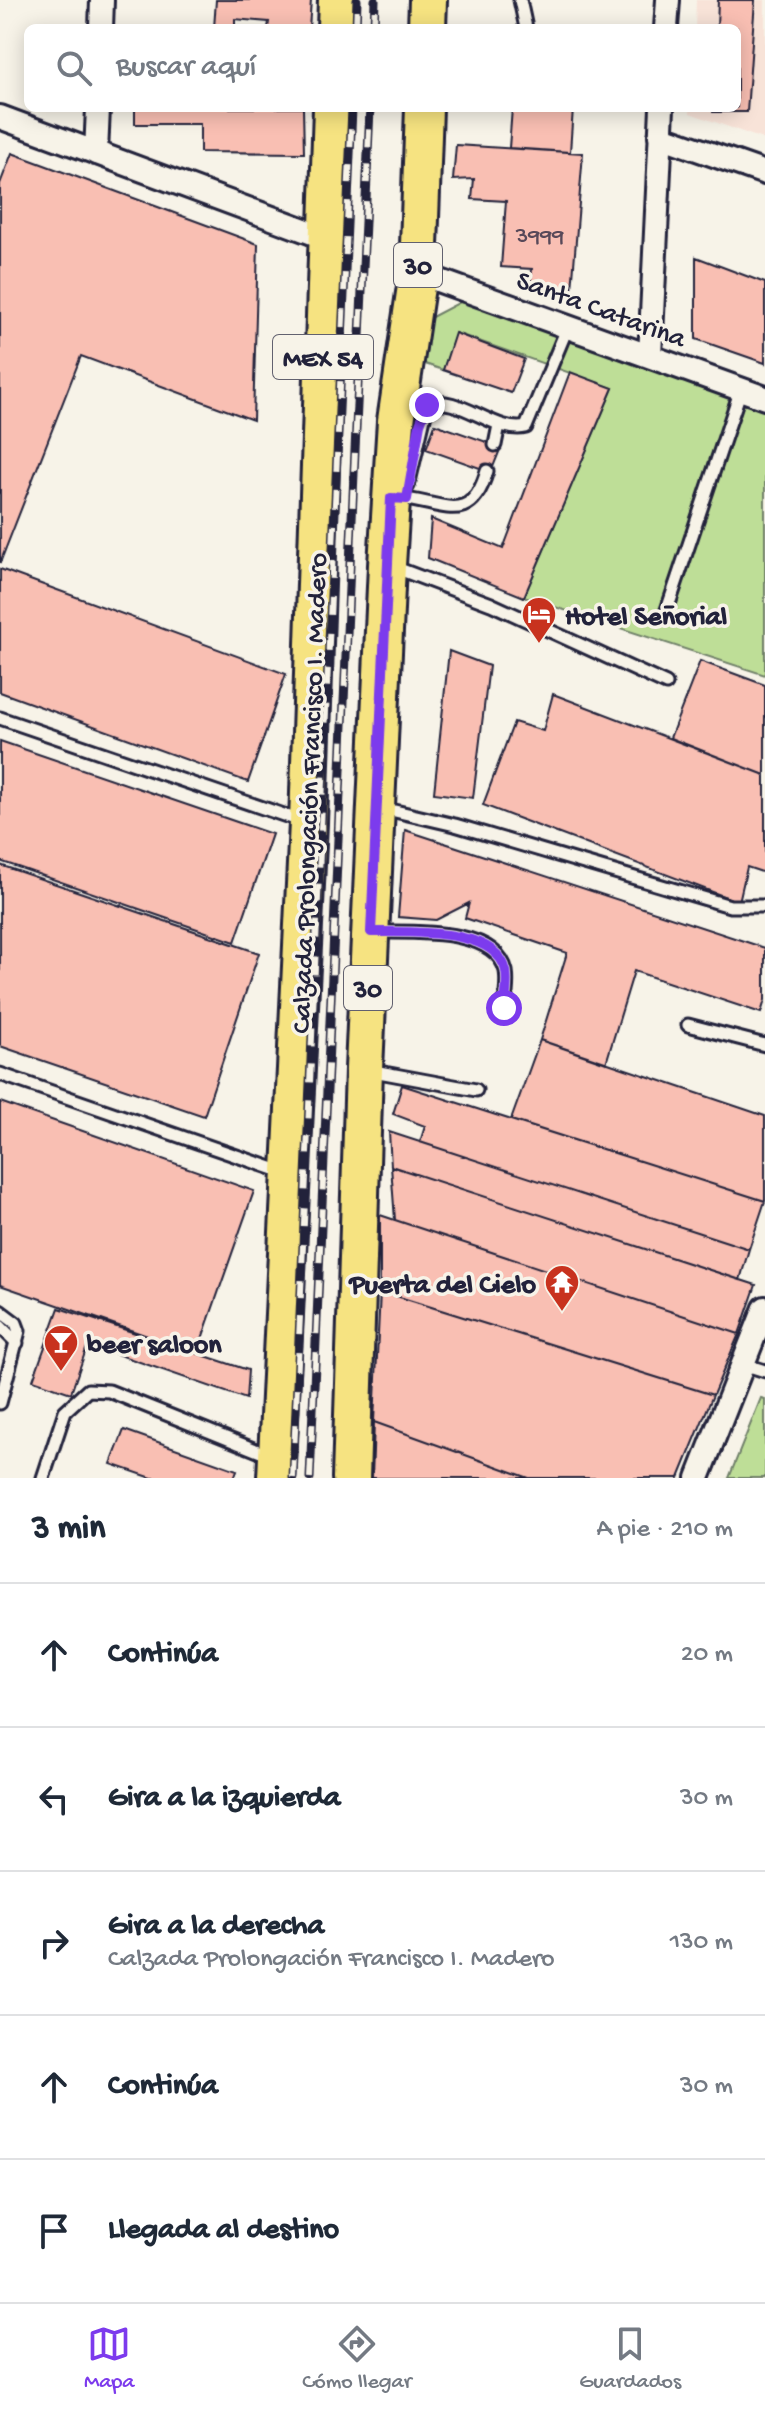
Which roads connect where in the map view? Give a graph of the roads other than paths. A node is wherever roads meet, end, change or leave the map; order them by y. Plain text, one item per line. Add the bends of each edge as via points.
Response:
1 (102, 0) edge
2 (337, 0) edge
3 (428, 0) edge
4 (520, 0) edge
5 (668, 0) edge
6 (101, 24) edge
7 (336, 24) edge
8 (427, 24) edge
9 (525, 24) edge
10 (666, 24) edge
11 (98, 112) edge
12 (332, 112) edge
13 (424, 112) edge
14 (662, 112) edge
15 (0, 117) edge
16 (660, 136) junction
17 (96, 153) junction
18 (765, 173) edge
19 (326, 238) junction
20 (418, 273) junction
21 (568, 325) junction
22 (650, 356) junction
23 (741, 389) junction
24 (765, 398) edge
25 (408, 423) junction
26 (499, 425) junction
27 (495, 445) dead end
28 (487, 471) dead end
29 (399, 499) junction
30 (387, 565) junction
31 (665, 616) dead end
32 (666, 684) dead end
33 (0, 718) edge
34 (378, 807) junction
35 (308, 823) junction
36 (765, 906) edge
37 (371, 932) junction
38 (504, 1008) dead end
39 (688, 1025) dead end
40 (765, 1045) edge
41 (364, 1069) junction
42 (0, 1074) edge
43 (476, 1090) dead end
44 (291, 1175) junction
45 (765, 1308) edge
46 (0, 1311) edge
47 (0, 1326) edge
48 (17, 1343) junction
49 (743, 1364) junction
50 (765, 1371) edge
51 (0, 1403) edge
52 (277, 1468) edge
53 (43, 1478) edge
54 (351, 1478) edge
55 (698, 1478) edge

1 - 6 street
2 - 7 main road
3 - 8 main road
4 - 9 lane
5 - 10 street
11 - 17 street
12 - 19 main road, Calzada Prolongación Francisco I. Madero / MEX 54
13 - 20 main road, 30
14 - 16 street
15 - 17 street
16 - 18 street
16 - 22 street
17 - 19 street
19 - 35 main road, Calzada Prolongación Francisco I. Madero / MEX 54
20 - 21 street, Santa Catarina
20 - 25 main road, 30
21 - 22 street, Santa Catarina
21 - 26 lane via 526,427
22 - 23 street, Santa Catarina
23 - 24 street, Santa Catarina
23 - 31 lane
25 - 26 lane via 432,402 481,414
25 - 29 main road, 30
26 - 27 lane
28 - 29 lane via 471,504 455,508
29 - 30 main road, 30
30 - 32 lane via 491,604
30 - 34 main road, 30
33 - 35 lane
34 - 36 lane via 730,906
34 - 37 main road, 30
35 - 44 main road, Calzada Prolongación Francisco I. Madero
37 - 38 lane via 455,935 484,945 506,969
37 - 41 main road, 30
39 - 40 lane
41 - 43 lane
41 - 54 main road, 30
42 - 44 lane
44 - 52 main road, Calzada Prolongación Francisco I. Madero
45 - 49 street
46 - 48 lane via 16,1323
47 - 48 lane
48 - 51 lane
49 - 50 lane
49 - 55 street
52 - 53 lane via 109,1391 88,1390 65,1411

